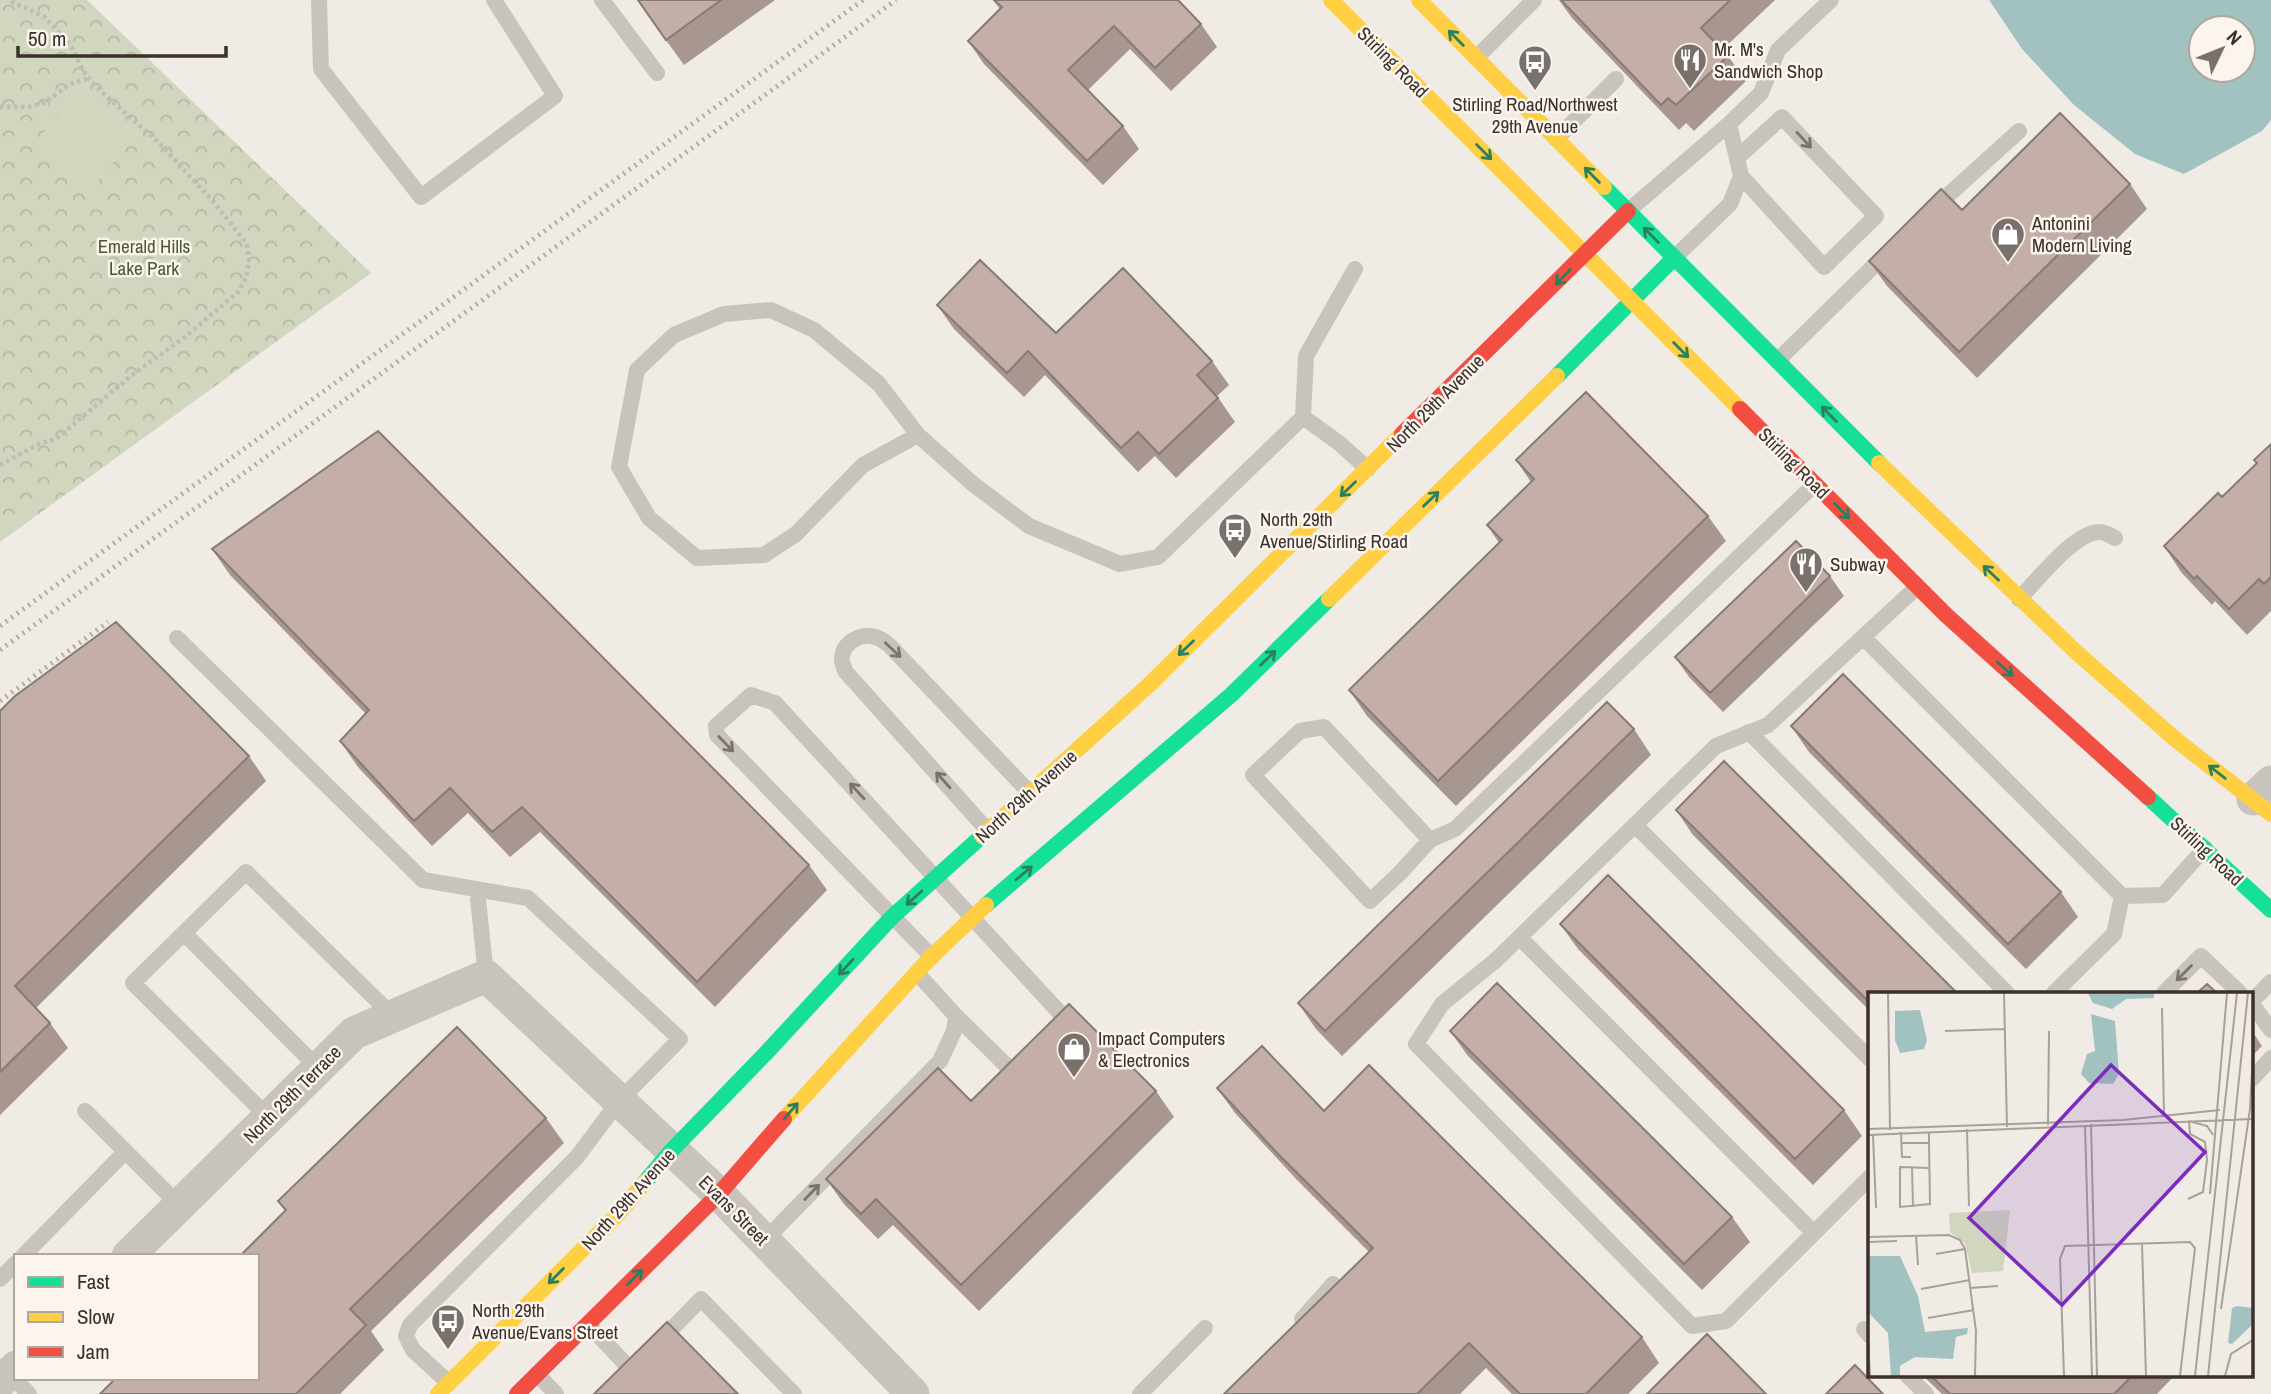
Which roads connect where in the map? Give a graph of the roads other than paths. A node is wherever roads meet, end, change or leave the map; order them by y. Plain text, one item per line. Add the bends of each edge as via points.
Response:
1 (319, 0) edge
2 (494, 0) edge
3 (602, 0) edge
4 (1331, 0) edge
5 (1419, 0) edge
6 (1534, 0) edge
7 (1831, 0) edge
8 (1476, 58) junction
9 (657, 73) dead end
10 (1616, 79) edge
11 (1728, 124) junction
12 (2019, 131) dead end
13 (1556, 139) junction
14 (1737, 158) junction
15 (1741, 176) junction
16 (1628, 211) junction
17 (1926, 215) edge
18 (1896, 243) edge
19 (1586, 254) junction
20 (1674, 258) junction
21 (1355, 269) dead end
22 (1633, 301) junction
23 (1777, 361) junction
24 (1303, 417) junction
25 (918, 435) junction
26 (1368, 470) junction
27 (1815, 484) junction
28 (2115, 538) dead end
29 (1917, 587) junction
30 (2019, 599) junction
31 (1863, 637) junction
32 (177, 638) dead end
33 (1749, 732) junction
34 (1029, 792) junction
35 (2265, 798) edge
36 (1635, 825) junction
37 (988, 831) junction
38 (1430, 840) junction
39 (2205, 848) junction
40 (935, 878) junction
41 (477, 889) junction
42 (2122, 897) junction
43 (2271, 910) edge
44 (892, 917) junction
45 (973, 918) junction
46 (184, 933) junction
47 (1520, 938) junction
48 (932, 957) junction
49 (917, 973) junction
50 (486, 976) junction
51 (2271, 982) edge
52 (2006, 992) edge
53 (2055, 992) edge
54 (2165, 992) edge
55 (2240, 992) edge
56 (2254, 1001) edge
57 (2254, 1006) edge
58 (393, 1016) junction
59 (956, 1016) junction
60 (2271, 1030) edge
61 (1052, 1040) edge
62 (1868, 1057) edge
63 (1034, 1058) edge
64 (318, 1068) junction
65 (619, 1101) junction
66 (85, 1111) dead end
67 (268, 1118) junction
68 (672, 1150) junction
69 (125, 1152) junction
70 (1868, 1179) edge
71 (719, 1194) junction
72 (179, 1205) junction
73 (1814, 1233) junction
74 (764, 1241) junction
75 (25, 1254) edge
76 (130, 1254) edge
77 (14, 1265) edge
78 (0, 1279) edge
79 (1333, 1284) edge
80 (588, 1324) junction
81 (1205, 1328) dead end
82 (1289, 1334) edge
83 (537, 1374) junction
84 (1909, 1376) edge
85 (444, 1389) edge
86 (517, 1394) edge
87 (556, 1394) edge
88 (793, 1394) edge
89 (913, 1394) edge
90 (1140, 1394) edge
91 (1926, 1394) edge

1 - 2 lane via 321,69 421,197 555,96
3 - 9 lane
4 -> 19 street, Stirling Road
8 -> 5 street
6 - 8 lane
7 - 11 lane via 1778,50 1761,93
8 - 13 street
10 - 13 lane
11 - 14 lane
11 - 16 lane
12 - 17 lane
16 -> 13 street
14 - 15 lane
14 -> 15 lane via 1782,117 1875,216 1824,267
15 - 20 lane via 1730,204
16 - 19 street, North 29th Avenue
20 -> 16 street
18 - 23 lane
19 - 22 street, Stirling Road
19 -> 26 street, North 29th Avenue
20 - 22 street
20 - 23 street
21 - 24 lane via 1306,356
22 -> 27 street, Stirling Road
45 -> 22 street via 1231,695
30 -> 23 street
24 - 25 lane via 1158,557 1120,564 1029,526
24 - 26 lane
25 - 25 lane via 878,384 814,330 771,310 724,314 674,335 637,370 619,467 649,517 697,558 764,555 796,534 863,465
26 -> 34 street, North 29th Avenue via 1150,684
27 -> 29 street, Stirling Road
27 - 38 lane via 1455,829
28 - 30 lane via 2102,532 2074,543
29 - 31 lane
29 -> 39 street, Stirling Road
35 -> 30 street via 2175,739
31 - 33 lane via 1768,725
31 - 42 lane
32 - 41 lane via 423,880
33 - 36 lane via 1716,746
33 - 52 lane
34 - 37 street, North 29th Avenue
37 -> 34 lane via 845,671 841,659 854,639 877,637 890,646
36 - 47 lane
36 - 62 lane
37 - 40 street, North 29th Avenue
38 - 38 lane via 1324,727 1300,731 1253,775 1370,901
39 - 42 lane via 2163,895
39 - 43 street, Stirling Road
40 -> 44 street, North 29th Avenue
40 -> 44 lane via 775,702 751,695 742,702 716,726 717,735
40 - 45 lane
41 - 50 lane
41 - 65 lane via 528,898 680,1039
42 - 53 lane via 2114,934
44 - 48 lane
44 -> 68 street, North 29th Avenue
45 - 48 street
45 - 61 lane via 1069,1023
46 - 58 lane via 246,872
46 - 64 lane
46 - 67 lane via 134,983
47 - 73 lane
47 - 73 lane via 1442,1004 1416,1044 1692,1326 1726,1321
48 - 49 street
49 - 59 lane
71 -> 49 street
50 - 58 street, North 29th Terrace
50 - 65 street, Evans Street
51 - 56 lane
55 -> 54 lane via 2201,956
57 - 60 lane
58 - 64 street, North 29th Terrace via 354,1033
59 - 63 lane via 1017,1076
74 -> 59 lane via 940,1062
64 - 67 street, North 29th Terrace
65 - 68 street, Evans Street
65 - 85 lane via 577,1157 410,1325 407,1336 413,1350
66 - 69 lane
67 - 72 street, North 29th Terrace
68 - 71 street, Evans Street
68 -> 85 street, North 29th Avenue via 618,1214
69 - 72 lane
69 - 75 lane
70 - 73 lane
71 - 74 street, Evans Street
80 -> 71 street
72 - 76 street, North 29th Terrace
74 - 89 street, Evans Street
77 - 78 lane
79 - 82 lane
80 - 83 street
80 - 88 lane via 635,1365 701,1300
81 - 90 lane
83 - 86 street
83 - 87 lane
84 - 91 lane

